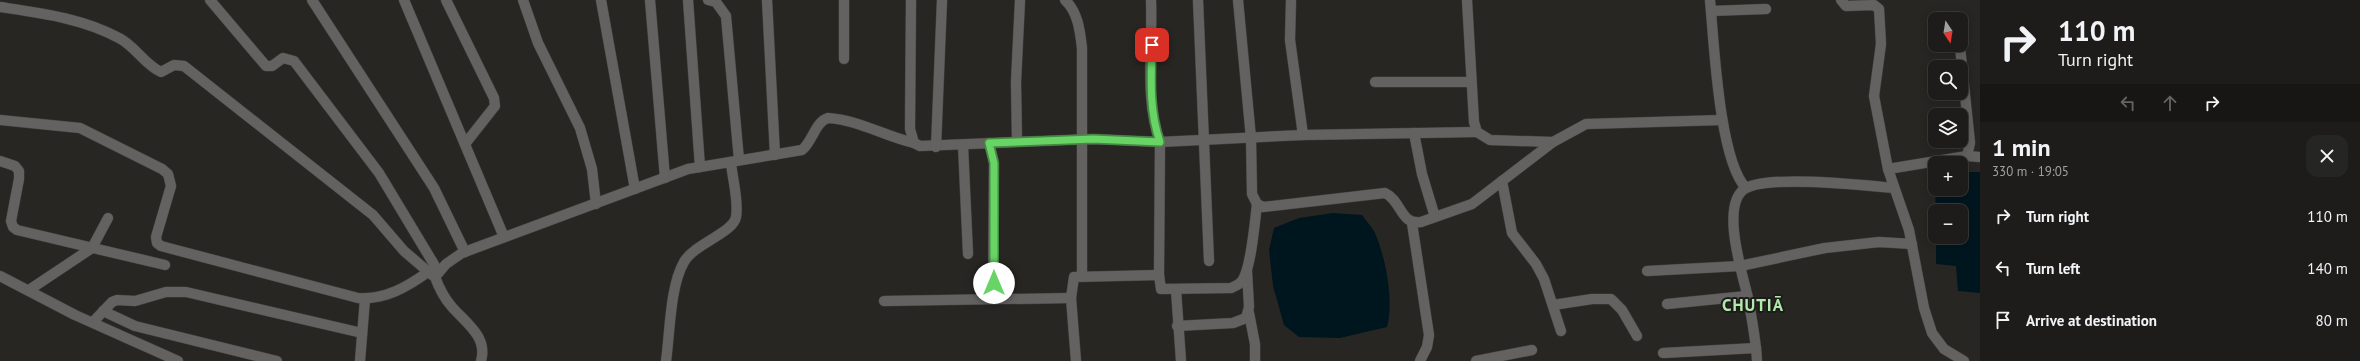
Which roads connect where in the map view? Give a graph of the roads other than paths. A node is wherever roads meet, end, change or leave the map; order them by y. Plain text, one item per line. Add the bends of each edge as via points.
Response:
1 (210, 0) edge
2 (312, 0) edge
3 (404, 0) edge
4 (446, 0) edge
5 (523, 0) edge
6 (601, 0) edge
7 (650, 0) edge
8 (688, 0) edge
9 (708, 0) edge
10 (726, 0) edge
11 (767, 0) edge
12 (844, 0) edge
13 (911, 0) edge
14 (942, 0) edge
15 (1020, 0) edge
16 (1065, 0) edge
17 (1151, 0) edge
18 (1198, 0) edge
19 (1238, 0) edge
20 (1291, 0) edge
21 (1467, 0) edge
22 (1710, 0) edge
23 (1841, 0) edge
24 (1881, 5) edge
25 (0, 7) edge
26 (1766, 9) dead end
27 (1711, 11) junction
28 (726, 16) junction
29 (1961, 52) edge
30 (844, 59) dead end
31 (1375, 82) dead end
32 (1472, 82) junction
33 (0, 120) edge
34 (1722, 120) junction
35 (1477, 132) junction
36 (1414, 133) junction
37 (1302, 135) junction
38 (1251, 138) junction
39 (1081, 139) junction
40 (1203, 140) junction
41 (1017, 142) junction
42 (1160, 142) junction
43 (1553, 142) junction
44 (914, 143) junction
45 (989, 143) junction
46 (465, 144) junction
47 (963, 145) junction
48 (936, 147) junction
49 (775, 155) junction
50 (1967, 156) edge
51 (1968, 156) edge
52 (1980, 157) edge
53 (735, 161) junction
54 (0, 162) edge
55 (1928, 162) edge
56 (700, 167) junction
57 (1888, 169) junction
58 (665, 178) junction
59 (1502, 181) junction
60 (1746, 188) junction
61 (1894, 188) junction
62 (635, 189) junction
63 (596, 204) junction
64 (1257, 204) junction
65 (1435, 217) junction
66 (108, 218) dead end
67 (1412, 223) junction
68 (504, 237) junction
69 (1912, 244) junction
70 (92, 248) junction
71 (465, 252) junction
72 (968, 254) dead end
73 (1209, 261) dead end
74 (165, 265) dead end
75 (1247, 265) junction
76 (1740, 266) junction
77 (1647, 271) dead end
78 (434, 273) junction
79 (1159, 275) junction
80 (1082, 276) junction
81 (1, 278) edge
82 (29, 290) junction
83 (1176, 290) junction
84 (1747, 296) junction
85 (1072, 298) junction
86 (365, 299) junction
87 (993, 299) junction
88 (884, 301) dead end
89 (1667, 304) dead end
90 (1553, 305) junction
91 (103, 311) junction
92 (1249, 313) junction
93 (93, 322) junction
94 (1177, 326) junction
95 (1561, 331) dead end
96 (362, 333) junction
97 (1637, 336) dead end
98 (1756, 348) junction
99 (1532, 350) dead end
100 (1663, 353) dead end
101 (1423, 360) edge
102 (178, 361) edge
103 (277, 361) edge
104 (360, 361) edge
105 (481, 361) edge
106 (666, 361) edge
107 (1076, 361) edge
108 (1181, 361) edge
109 (1255, 361) edge
110 (1476, 361) edge
111 (1757, 361) edge
112 (1964, 361) edge

1 - 78 street via 266,66 272,66 283,58 294,61 379,172
2 - 71 street via 434,188
3 - 46 street
4 - 46 street via 494,98 495,106
5 - 63 street via 538,43 580,128 592,170
6 - 62 street
7 - 58 street
8 - 56 street
9 - 28 street via 716,2
10 - 28 street
11 - 49 street
12 - 30 street
13 - 44 street via 910,129
14 - 48 street
15 - 41 street via 1016,82
16 - 39 street via 1076,14 1082,48
17 - 42 street via 1152,105
18 - 40 street
19 - 38 street
20 - 37 street via 1290,40
21 - 32 street
22 - 27 street
23 - 24 street via 1846,6
24 - 57 street via 1881,44 1874,96
25 - 78 street via 74,21 107,32 128,43 161,72 174,65 184,66 373,215 404,251
26 - 27 street
27 - 34 street
28 - 53 street
29 - 50 street via 1970,143
31 - 32 street
32 - 35 street
33 - 86 street via 80,128 162,169 168,174 172,186 156,237 157,243 161,246
34 - 43 street via 1586,124
34 - 60 street via 1734,167 1740,182
35 - 36 street
35 - 43 street via 1490,140
36 - 37 street
36 - 65 street via 1422,174
37 - 38 street
38 - 40 street
38 - 64 street via 1252,194
39 - 41 street
39 - 42 street
39 - 80 street
40 - 42 street
40 - 73 street
41 - 45 street
42 - 79 street
43 - 59 street
44 - 48 street
44 - 49 street via 896,139 856,122 828,118 823,119 818,125 802,150
45 - 47 street
45 - 87 street via 994,163
46 - 68 street
47 - 48 street
47 - 72 street
49 - 53 street
51 - 52 street
53 - 56 street
53 - 106 street via 736,217 729,228 697,247 678,274
54 - 70 street via 15,166 19,171 11,221 16,230
55 - 57 street
56 - 58 street
57 - 61 street
58 - 62 street
59 - 65 street via 1472,204
59 - 90 street via 1512,233 1536,264
60 - 61 street via 1793,182
60 - 76 street via 1739,195 1733,221
61 - 69 street
62 - 63 street
63 - 68 street
64 - 67 street via 1271,207 1385,193 1392,196 1406,220
64 - 75 street
65 - 67 street
66 - 70 street
67 - 101 street via 1429,335
68 - 71 street
69 - 76 street via 1879,242 1825,248
69 - 112 street via 1924,308 1932,333 1944,349
70 - 74 street
70 - 82 street
71 - 78 street
75 - 83 street via 1242,280 1231,288
75 - 92 street
76 - 77 street
76 - 84 street
78 - 86 street via 400,290
78 - 105 street via 438,286 451,306 478,333 484,352
79 - 80 street
79 - 83 street via 1161,289
80 - 85 street via 1074,277
81 - 82 street
82 - 93 street
83 - 94 street
84 - 89 street
84 - 98 street
85 - 87 street
85 - 107 street
86 - 96 street
87 - 88 street
90 - 95 street
90 - 97 street via 1611,299 1622,310
91 - 93 street
91 - 96 street via 117,300 135,301 166,292 186,292
91 - 103 street via 135,326
92 - 94 street via 1240,322
92 - 109 street via 1255,344
93 - 102 street
94 - 108 street
96 - 104 street
98 - 100 street
98 - 111 street
99 - 110 street

